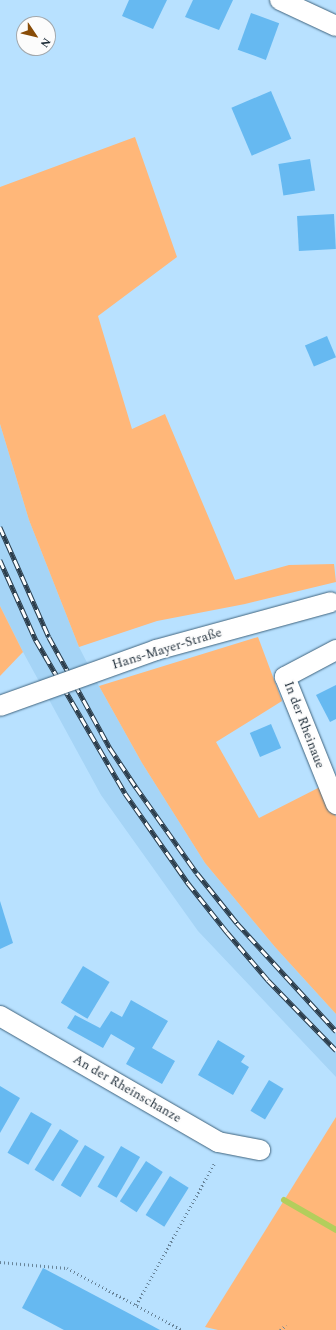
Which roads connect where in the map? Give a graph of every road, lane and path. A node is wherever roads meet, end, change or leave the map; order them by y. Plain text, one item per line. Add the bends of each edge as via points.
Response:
1 (280, 0) edge
2 (336, 26) edge
3 (333, 602) edge
4 (336, 650) edge
5 (0, 706) edge
6 (336, 804) edge
7 (0, 1016) edge
8 (225, 1143) junction
9 (260, 1150) dead end
10 (0, 1262) edge
11 (136, 1305) junction
12 (286, 1325) dead end
13 (182, 1330) edge
14 (280, 1330) edge

1 - 2 street
3 - 5 street, Hans-Mayer-Straße, bridge via 156,650
4 - 6 street, In der Rheinaue via 285,677
7 - 8 street, An der Rheinschanze via 218,1142
8 - 9 street, An der Rheinschanze
8 - 11 path
10 - 11 path via 67,1268
11 - 13 path
12 - 14 path

